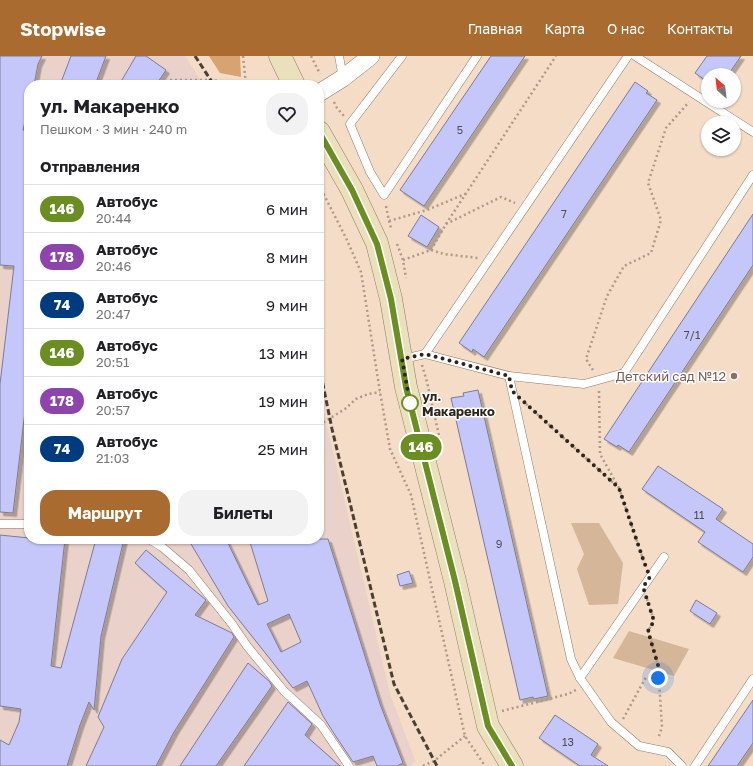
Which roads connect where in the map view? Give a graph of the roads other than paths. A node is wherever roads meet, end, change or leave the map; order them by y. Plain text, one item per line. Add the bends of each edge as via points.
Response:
1 (280, 56) edge
2 (339, 56) edge
3 (371, 56) edge
4 (402, 56) edge
5 (477, 56) edge
6 (628, 56) edge
7 (635, 56) edge
8 (343, 78) junction
9 (292, 80) edge
10 (324, 90) edge
11 (753, 132) edge
12 (324, 141) edge
13 (753, 175) edge
14 (425, 354) junction
15 (402, 359) junction
16 (509, 376) junction
17 (0, 524) edge
18 (24, 524) edge
19 (157, 544) edge
20 (664, 557) dead end
21 (580, 678) junction
22 (753, 679) edge
23 (349, 766) edge
24 (512, 766) edge
25 (682, 766) edge
26 (695, 766) edge

1 - 9 main road
2 - 8 lane
3 - 8 street
4 - 5 lane via 350,124 370,172 384,195
6 - 14 lane
7 - 11 lane
8 - 10 street
12 - 15 main road via 352,190 377,244
13 - 16 lane via 624,373 584,384
14 - 15 lane
14 - 16 lane
15 - 24 main road via 406,387 455,581 488,726
16 - 21 lane via 570,656
17 - 18 lane
19 - 23 lane via 189,570 284,691 322,725
20 - 21 lane
21 - 25 lane via 611,722 639,746 668,752
22 - 26 lane

